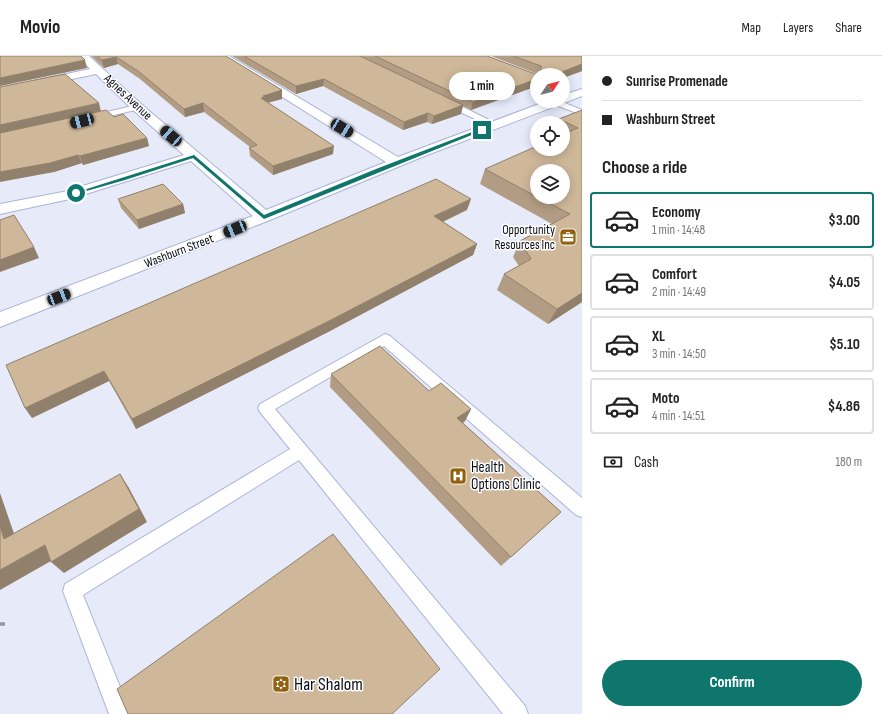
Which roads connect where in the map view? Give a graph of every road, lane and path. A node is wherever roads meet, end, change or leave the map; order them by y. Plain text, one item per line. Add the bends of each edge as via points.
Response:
1 (83, 56) edge
2 (222, 56) edge
3 (99, 70) junction
4 (0, 91) edge
5 (436, 97) edge
6 (570, 105) edge
7 (137, 107) junction
8 (536, 108) edge
9 (582, 113) edge
10 (82, 121) edge
11 (494, 125) junction
12 (194, 156) junction
13 (397, 162) junction
14 (0, 209) edge
15 (264, 217) junction
16 (0, 320) edge
17 (300, 451) junction
18 (582, 509) edge
19 (120, 714) edge
20 (516, 714) edge

1 - 3 street, Agnes Avenue
2 - 13 street
3 - 4 street
3 - 7 street, Agnes Avenue
5 - 11 lane
6 - 9 lane
7 - 10 lane
7 - 12 street, Agnes Avenue
8 - 11 street, Washburn Street
11 - 13 street, Washburn Street
12 - 14 street via 72,194
12 - 15 street, Agnes Avenue
13 - 15 street, Washburn Street
15 - 16 street, Washburn Street
17 - 18 lane via 265,408 385,339
17 - 19 lane via 72,591
17 - 20 lane

